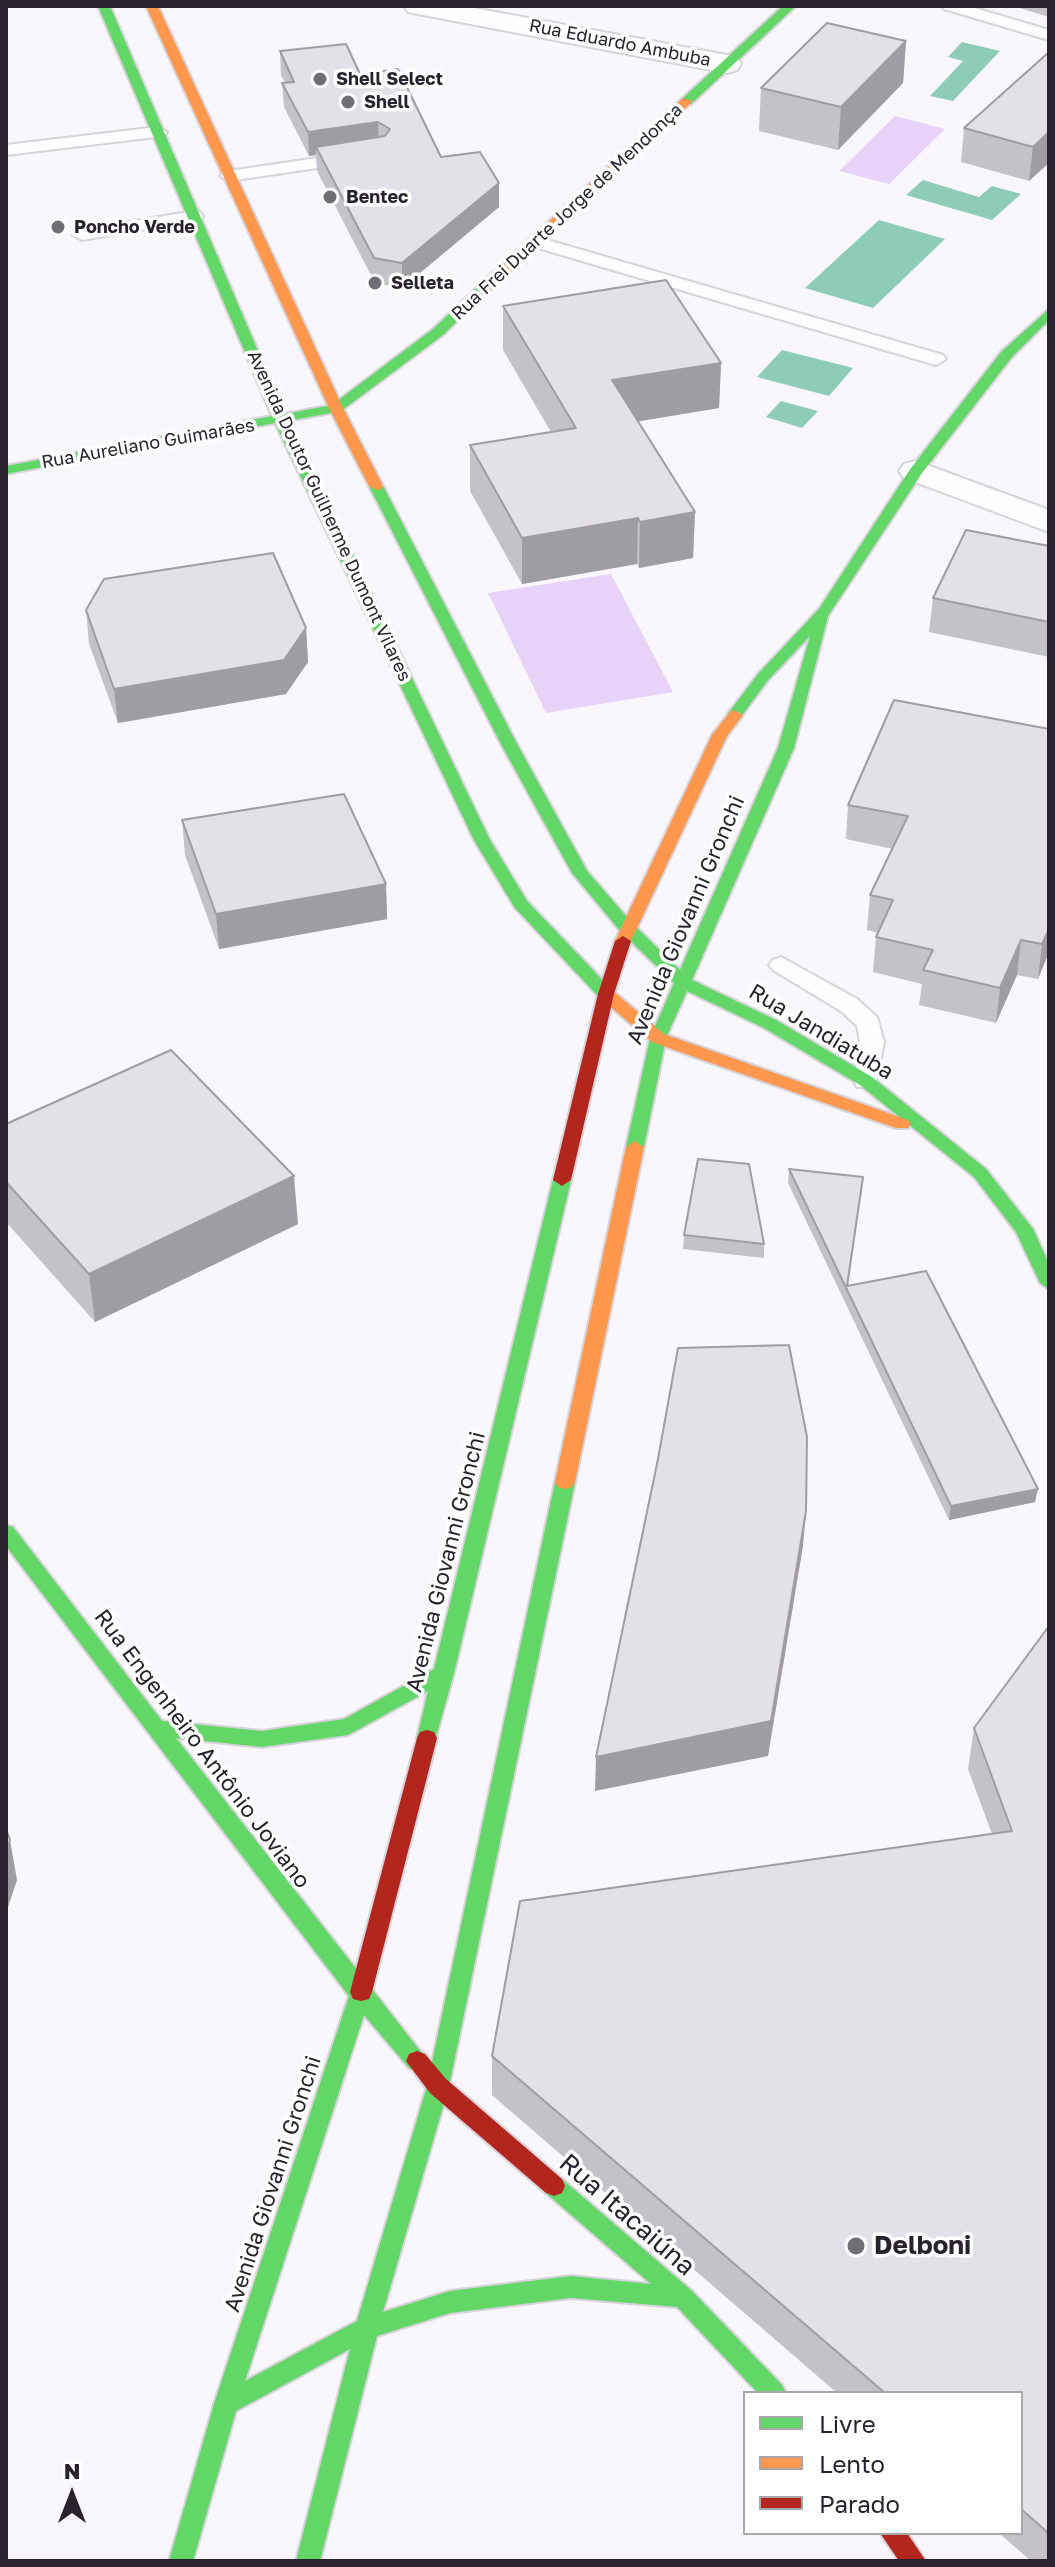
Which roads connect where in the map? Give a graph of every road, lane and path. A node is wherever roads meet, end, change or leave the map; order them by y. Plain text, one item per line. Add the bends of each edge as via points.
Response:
1 (104, 6) edge
2 (152, 6) edge
3 (418, 6) edge
4 (790, 6) edge
5 (950, 6) edge
6 (1049, 35) edge
7 (727, 64) junction
8 (158, 132) junction
9 (6, 150) edge
10 (364, 156) edge
11 (229, 176) junction
12 (194, 216) junction
13 (82, 235) dead end
14 (537, 242) junction
15 (1049, 313) edge
16 (936, 359) dead end
17 (336, 408) junction
18 (281, 421) junction
19 (6, 470) edge
20 (916, 471) junction
21 (1049, 522) edge
22 (824, 612) junction
23 (627, 928) junction
24 (781, 965) dead end
25 (684, 983) junction
26 (606, 994) junction
27 (658, 1038) junction
28 (866, 1081) junction
29 (927, 1132) junction
30 (1049, 1283) edge
31 (6, 1532) edge
32 (444, 1673) junction
33 (155, 1728) junction
34 (360, 1994) junction
35 (438, 2086) junction
36 (683, 2297) junction
37 (367, 2328) junction
38 (772, 2391) edge
39 (226, 2404) junction
40 (894, 2535) edge
41 (181, 2561) edge
42 (308, 2561) edge
43 (914, 2561) edge

1 - 8 main road, Avenida Doutor Guilherme Dumont Vilares
2 - 11 main road
3 - 7 street, Rua Eduardo Ambuba
4 - 7 main road, Rua Frei Duarte Jorge de Mendonça
5 - 6 lane
7 - 14 main road, Rua Frei Duarte Jorge de Mendonça
8 - 9 lane
8 - 12 main road, Avenida Doutor Guilherme Dumont Vilares
10 - 11 lane
11 - 17 main road
12 - 13 lane
12 - 18 main road, Avenida Doutor Guilherme Dumont Vilares
14 - 16 lane
14 - 17 main road, Rua Frei Duarte Jorge de Mendonça via 438,332
15 - 20 main road, Avenida Giovanni Gronchi via 1007,354
17 - 18 main road, Rua Aureliano Guimarães
17 - 23 main road via 580,873
18 - 19 main road, Rua Aureliano Guimarães
18 - 26 main road, Avenida Doutor Guilherme Dumont Vilares via 482,840 521,904
20 - 21 street
20 - 22 main road, Avenida Giovanni Gronchi
22 - 23 main road, Avenida Giovanni Gronchi via 763,677 720,735
22 - 25 main road, Avenida Giovanni Gronchi via 786,748
23 - 25 main road, Rua Jandiatuba
23 - 26 main road, Avenida Giovanni Gronchi
24 - 28 lane via 849,1005 868,1023 872,1042
25 - 27 main road, Avenida Giovanni Gronchi
25 - 28 main road, Rua Jandiatuba via 770,1024
26 - 27 main road, Avenida Doutor Guilherme Dumont Vilares
26 - 32 main road, Avenida Giovanni Gronchi
27 - 29 main road, Rua Jandiatuba
27 - 35 main road, Avenida Giovanni Gronchi
28 - 29 main road, Rua Jandiatuba
29 - 30 main road, Rua Jandiatuba via 980,1173 1024,1229
31 - 33 main road, Rua Engenheiro Antônio Joviano
32 - 33 main road via 348,1727 262,1739
32 - 34 main road, Avenida Giovanni Gronchi
33 - 34 main road, Rua Engenheiro Antônio Joviano
34 - 35 main road, Rua Engenheiro Antônio Joviano
34 - 39 main road, Avenida Giovanni Gronchi
35 - 36 main road, Rua Itacaiúna
35 - 37 main road, Avenida Giovanni Gronchi
36 - 37 main road via 571,2287 450,2302
36 - 38 main road, Rua Itacaiúna
37 - 39 main road
37 - 42 main road, Avenida Giovanni Gronchi
39 - 41 main road, Avenida Giovanni Gronchi
40 - 43 main road

